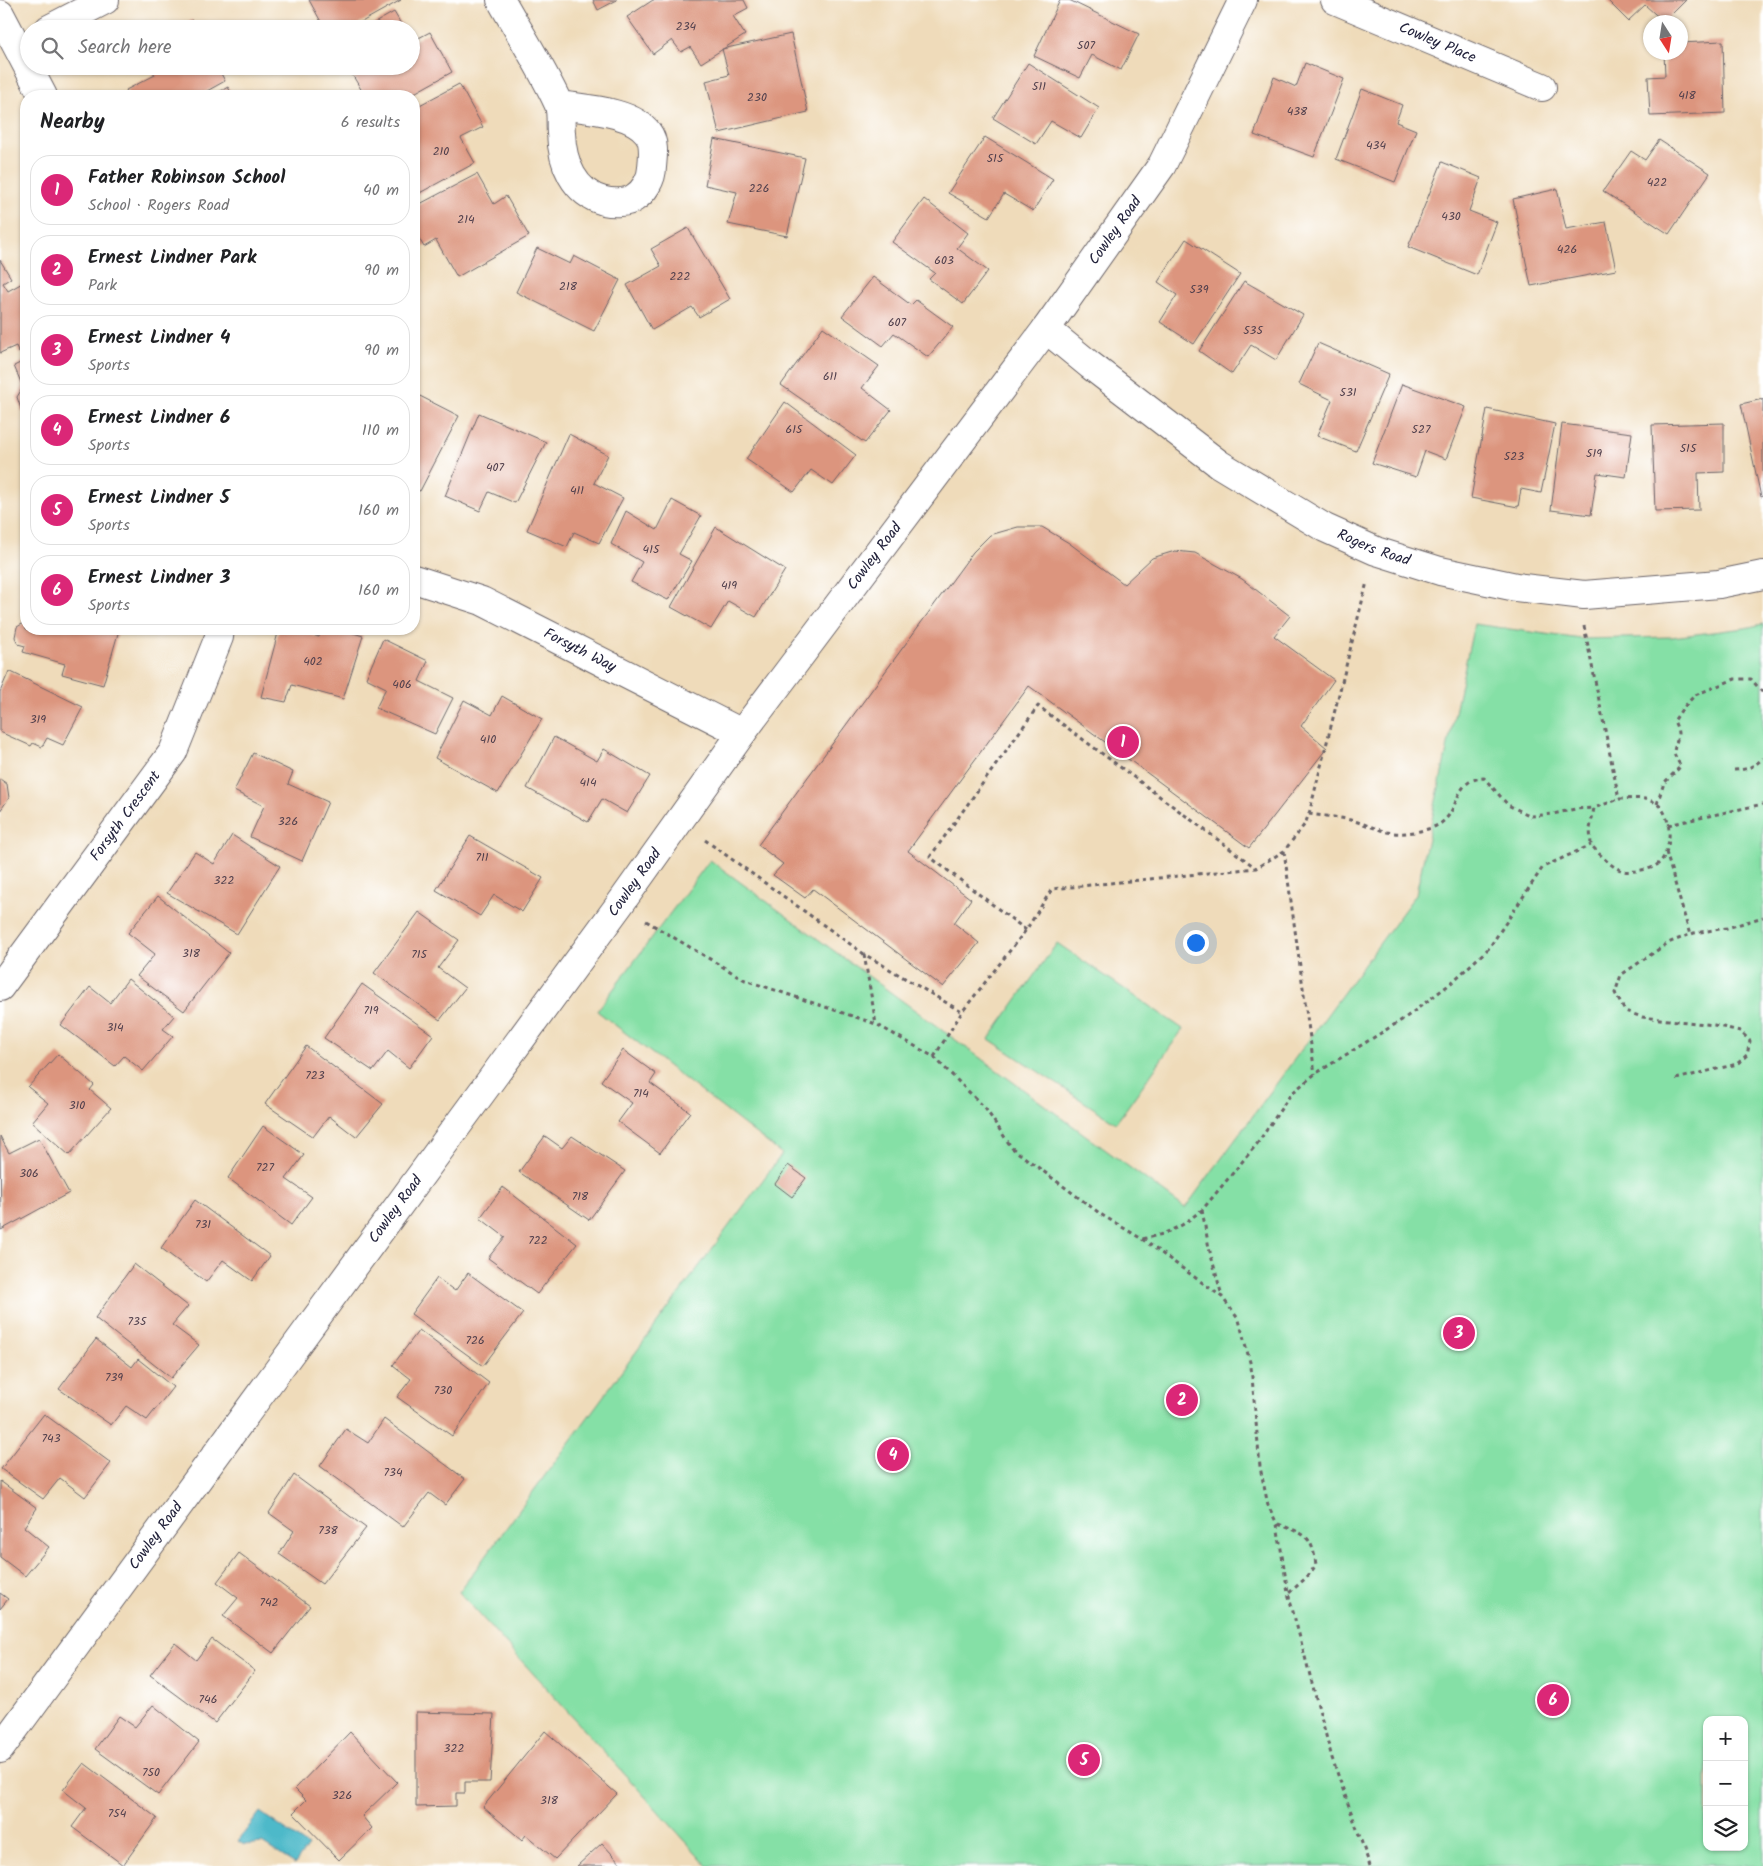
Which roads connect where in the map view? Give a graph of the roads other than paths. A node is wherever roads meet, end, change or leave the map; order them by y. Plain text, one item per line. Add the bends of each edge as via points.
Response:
1 (105, 0) edge
2 (501, 0) edge
3 (1243, 0) edge
4 (1335, 0) edge
5 (0, 14) edge
6 (66, 20) edge
7 (20, 38) edge
8 (35, 75) edge
9 (1542, 87) dead end
10 (41, 90) edge
11 (560, 106) dead end
12 (1046, 329) junction
13 (1763, 575) edge
14 (420, 581) edge
15 (219, 635) edge
16 (742, 733) junction
17 (0, 987) edge
18 (0, 1749) edge

1 - 6 street
2 - 11 street
3 - 12 street, Cowley Road via 1162,165
4 - 9 street, Cowley Place
5 - 7 street
8 - 10 street
12 - 13 street, Rogers Road via 1219,464 1325,528 1376,551 1440,571 1516,588 1584,595 1719,584
12 - 16 street, Cowley Road
14 - 16 street, Forsyth Way via 482,601
15 - 17 street, Forsyth Crescent via 173,752
16 - 18 street, Cowley Road

